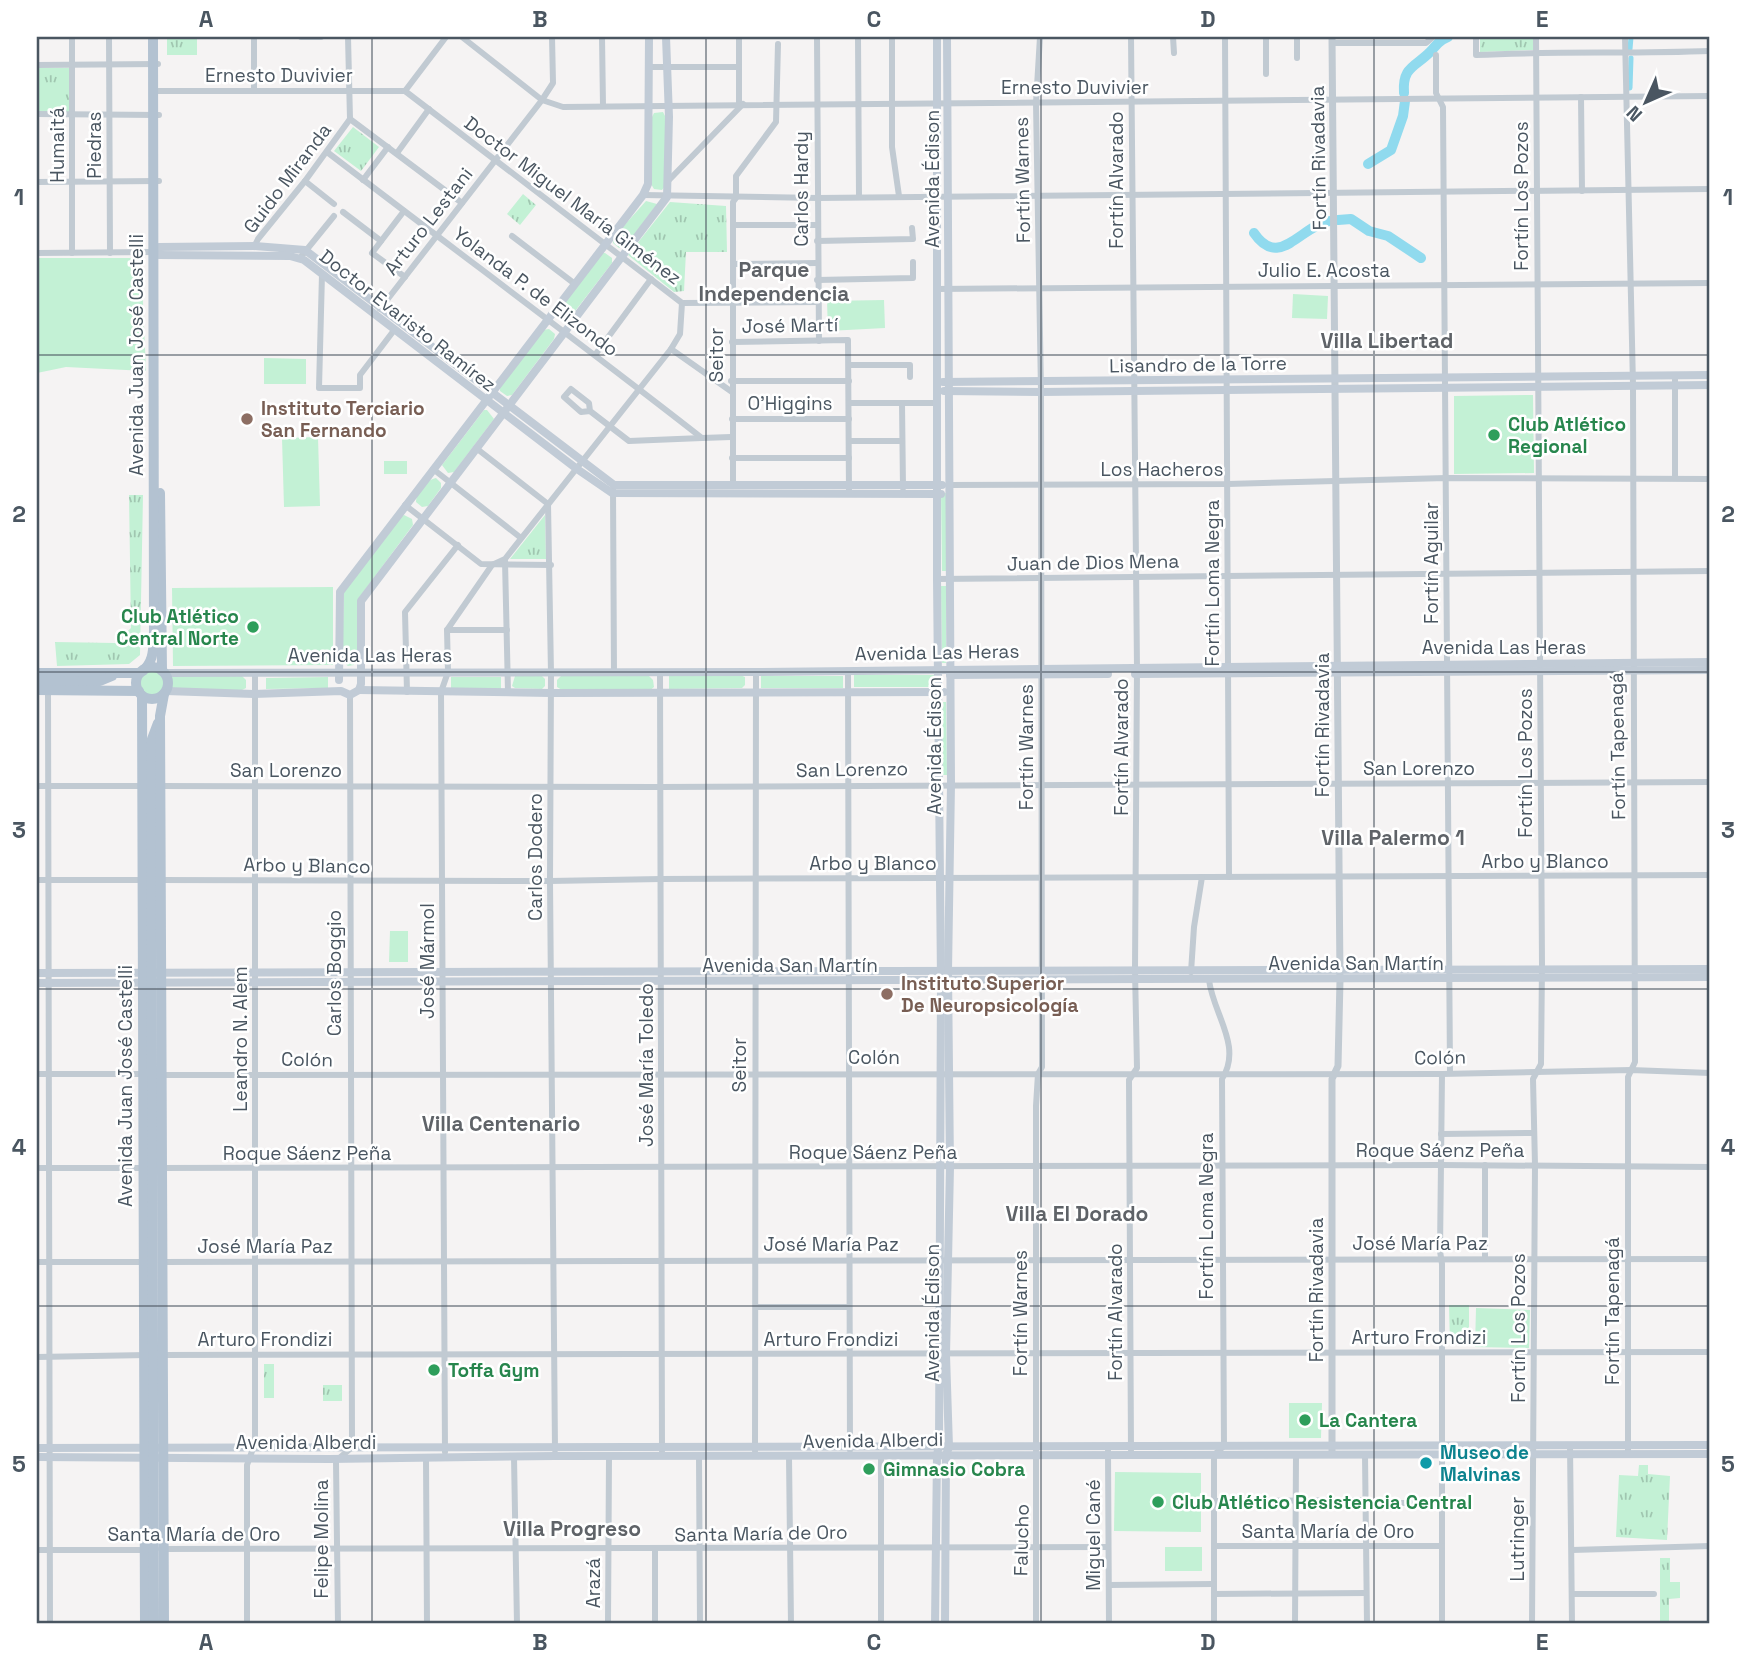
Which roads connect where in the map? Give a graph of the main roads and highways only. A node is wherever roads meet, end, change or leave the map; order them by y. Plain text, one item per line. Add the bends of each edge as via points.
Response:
1 (153, 37) edge
2 (159, 37) edge
3 (649, 37) edge
4 (666, 37) edge
5 (937, 37) edge
6 (947, 37) edge
7 (155, 64) junction
8 (157, 251) junction
9 (302, 254) junction
10 (334, 278) junction
11 (378, 311) junction
12 (1710, 375) edge
13 (1675, 381) junction
14 (1445, 383) junction
15 (1710, 385) edge
16 (938, 387) junction
17 (948, 387) junction
18 (489, 396) junction
19 (505, 409) junction
20 (613, 489) joint
21 (943, 490) junction
22 (1710, 662) edge
23 (1632, 667) junction
24 (1710, 670) edge
25 (939, 671) junction
26 (142, 672) junction
27 (163, 672) junction
28 (950, 672) junction
29 (37, 673) edge
30 (119, 673) junction
31 (350, 675) junction
32 (100, 681) junction
33 (37, 682) edge
34 (48, 682) junction
35 (37, 690) edge
36 (118, 690) junction
37 (341, 691) junction
38 (939, 691) junction
39 (950, 692) junction
40 (141, 693) junction
41 (165, 693) junction
42 (355, 693) junction
43 (143, 715) junction
44 (160, 716) junction
45 (152, 739) junction
46 (151, 786) junction
47 (1710, 969) edge
48 (37, 973) edge
49 (1635, 973) junction
50 (1448, 974) junction
51 (1191, 975) junction
52 (443, 976) junction
53 (755, 976) junction
54 (945, 976) junction
55 (153, 977) junction
56 (1710, 978) edge
57 (37, 983) edge
58 (943, 1354) junction
59 (1710, 1445) edge
60 (939, 1446) junction
61 (37, 1448) edge
62 (1628, 1449) junction
63 (1332, 1450) junction
64 (1442, 1450) junction
65 (850, 1451) junction
66 (1037, 1451) junction
67 (1131, 1451) junction
68 (50, 1452) junction
69 (555, 1452) junction
70 (755, 1452) junction
71 (944, 1452) junction
72 (154, 1453) junction
73 (1710, 1454) edge
74 (37, 1457) edge
75 (154, 1550) junction
76 (145, 1624) edge
77 (153, 1624) edge
78 (164, 1624) edge
79 (935, 1624) edge
80 (945, 1624) edge

1 - 7 main road, Avenida Juan José Castelli
2 - 7 main road, Avenida Juan José Castelli
3 - 18 main road via 648,184
4 - 19 main road via 667,197
5 - 16 main road, Avenida Édison
6 - 17 main road, Avenida Édison
7 - 8 main road, Avenida Juan José Castelli
8 - 9 main road, Doctor Evaristo Ramírez
8 - 26 main road, Avenida Juan José Castelli via 154,636 153,656
8 - 27 main road, Avenida Juan José Castelli
9 - 10 main road, Doctor Evaristo Ramírez
9 - 10 main road, Doctor Evaristo Ramírez via 322,274
10 - 11 main road, Doctor Evaristo Ramírez
11 - 18 main road, Doctor Evaristo Ramírez
11 - 18 main road, Doctor Evaristo Ramírez via 395,329
12 - 13 main road, Lisandro de la Torre
13 - 14 main road, Lisandro de la Torre
13 - 15 main road, Lisandro de la Torre
14 - 17 main road, Lisandro de la Torre via 1336,389 1041,392
14 - 17 main road, Lisandro de la Torre via 1335,378 1039,381
16 - 17 main road, Lisandro de la Torre
16 - 21 main road, Avenida Édison
17 - 21 main road, Avenida Édison
18 - 19 main road, Doctor Evaristo Ramírez
18 - 31 main road via 340,592
19 - 20 main road, Doctor Evaristo Ramírez
19 - 31 main road via 361,601
20 - 21 main road, Los Hacheros
21 - 25 main road, Avenida Édison via 937,579
21 - 28 main road, Avenida Édison
22 - 23 main road, Avenida Las Heras
23 - 24 main road, Avenida Las Heras
23 - 28 main road, Avenida Las Heras
25 - 28 main road, Avenida Las Heras
25 - 31 main road, Avenida Las Heras
25 - 38 main road, Avenida Édison
26 - 27 main road via 152,668
26 - 30 main road
26 - 40 main road via 137,682
27 - 31 main road, Avenida Las Heras
27 - 41 main road via 168,684
28 - 39 main road, Avenida Édison
29 - 34 main road
30 - 32 main road
30 - 34 main road
31 - 37 main road
31 - 42 main road
32 - 34 main road
32 - 36 main road
33 - 34 main road
34 - 35 main road
34 - 36 main road
36 - 40 main road
37 - 41 main road, Avenida Las Heras
37 - 42 main road, Avenida Las Heras
38 - 39 main road, Avenida Las Heras
38 - 42 main road, Avenida Las Heras
38 - 54 main road, Avenida Édison
39 - 54 main road, Avenida Édison
40 - 41 main road via 153,699
40 - 43 main road, Avenida Juan José Castelli
41 - 44 main road, Avenida Juan José Castelli
43 - 45 main road, Avenida Juan José Castelli
43 - 46 main road, Avenida Juan José Castelli
44 - 45 main road, Avenida Juan José Castelli
44 - 46 main road, Avenida Juan José Castelli
45 - 46 main road, Avenida Juan José Castelli
46 - 55 main road, Avenida Juan José Castelli
47 - 49 main road, Avenida San Martín
48 - 55 main road, Avenida San Martín
49 - 50 main road, Avenida San Martín
49 - 56 main road, Avenida San Martín
50 - 51 main road, Avenida San Martín via 1339,969
50 - 51 main road, Avenida San Martín via 1340,980 1209,980
51 - 54 main road, Avenida San Martín via 1042,980
51 - 54 main road, Avenida San Martín via 1042,970
52 - 53 main road, Avenida San Martín
52 - 55 main road, Avenida San Martín via 349,971
52 - 55 main road, Avenida San Martín via 255,983
53 - 54 main road, Avenida San Martín via 849,971
53 - 54 main road, Avenida San Martín via 849,981
54 - 58 main road, Avenida Édison
55 - 57 main road, Avenida San Martín
55 - 72 main road, Avenida Juan José Castelli
58 - 60 main road, Avenida Édison
58 - 71 main road, Avenida Édison
59 - 62 main road, Avenida Alberdi
60 - 65 main road, Avenida Alberdi
60 - 71 main road, Avenida Alberdi
61 - 68 main road, Avenida Alberdi
62 - 64 main road, Avenida Alberdi
62 - 73 main road, Avenida Alberdi
63 - 64 main road, Avenida Alberdi
63 - 64 main road, Avenida Alberdi via 1365,1455
63 - 67 main road, Avenida Alberdi via 1224,1446
63 - 67 main road, Avenida Alberdi via 1296,1455
65 - 70 main road, Avenida Alberdi
65 - 70 main road, Avenida Alberdi via 789,1457
65 - 71 main road, Avenida Alberdi via 881,1456
66 - 67 main road, Avenida Alberdi via 1108,1446
66 - 67 main road, Avenida Alberdi via 1108,1456
66 - 71 main road, Avenida Alberdi
68 - 72 main road, Avenida Alberdi
68 - 74 main road, Avenida Alberdi
69 - 70 main road, Avenida Alberdi via 662,1446
69 - 70 main road, Avenida Alberdi via 609,1457
69 - 72 main road, Avenida Alberdi via 445,1446 253,1447
69 - 72 main road, Avenida Alberdi via 426,1458
71 - 79 main road via 934,1548
71 - 80 main road
72 - 75 main road
72 - 75 main road
75 - 76 main road
75 - 77 main road
75 - 78 main road

